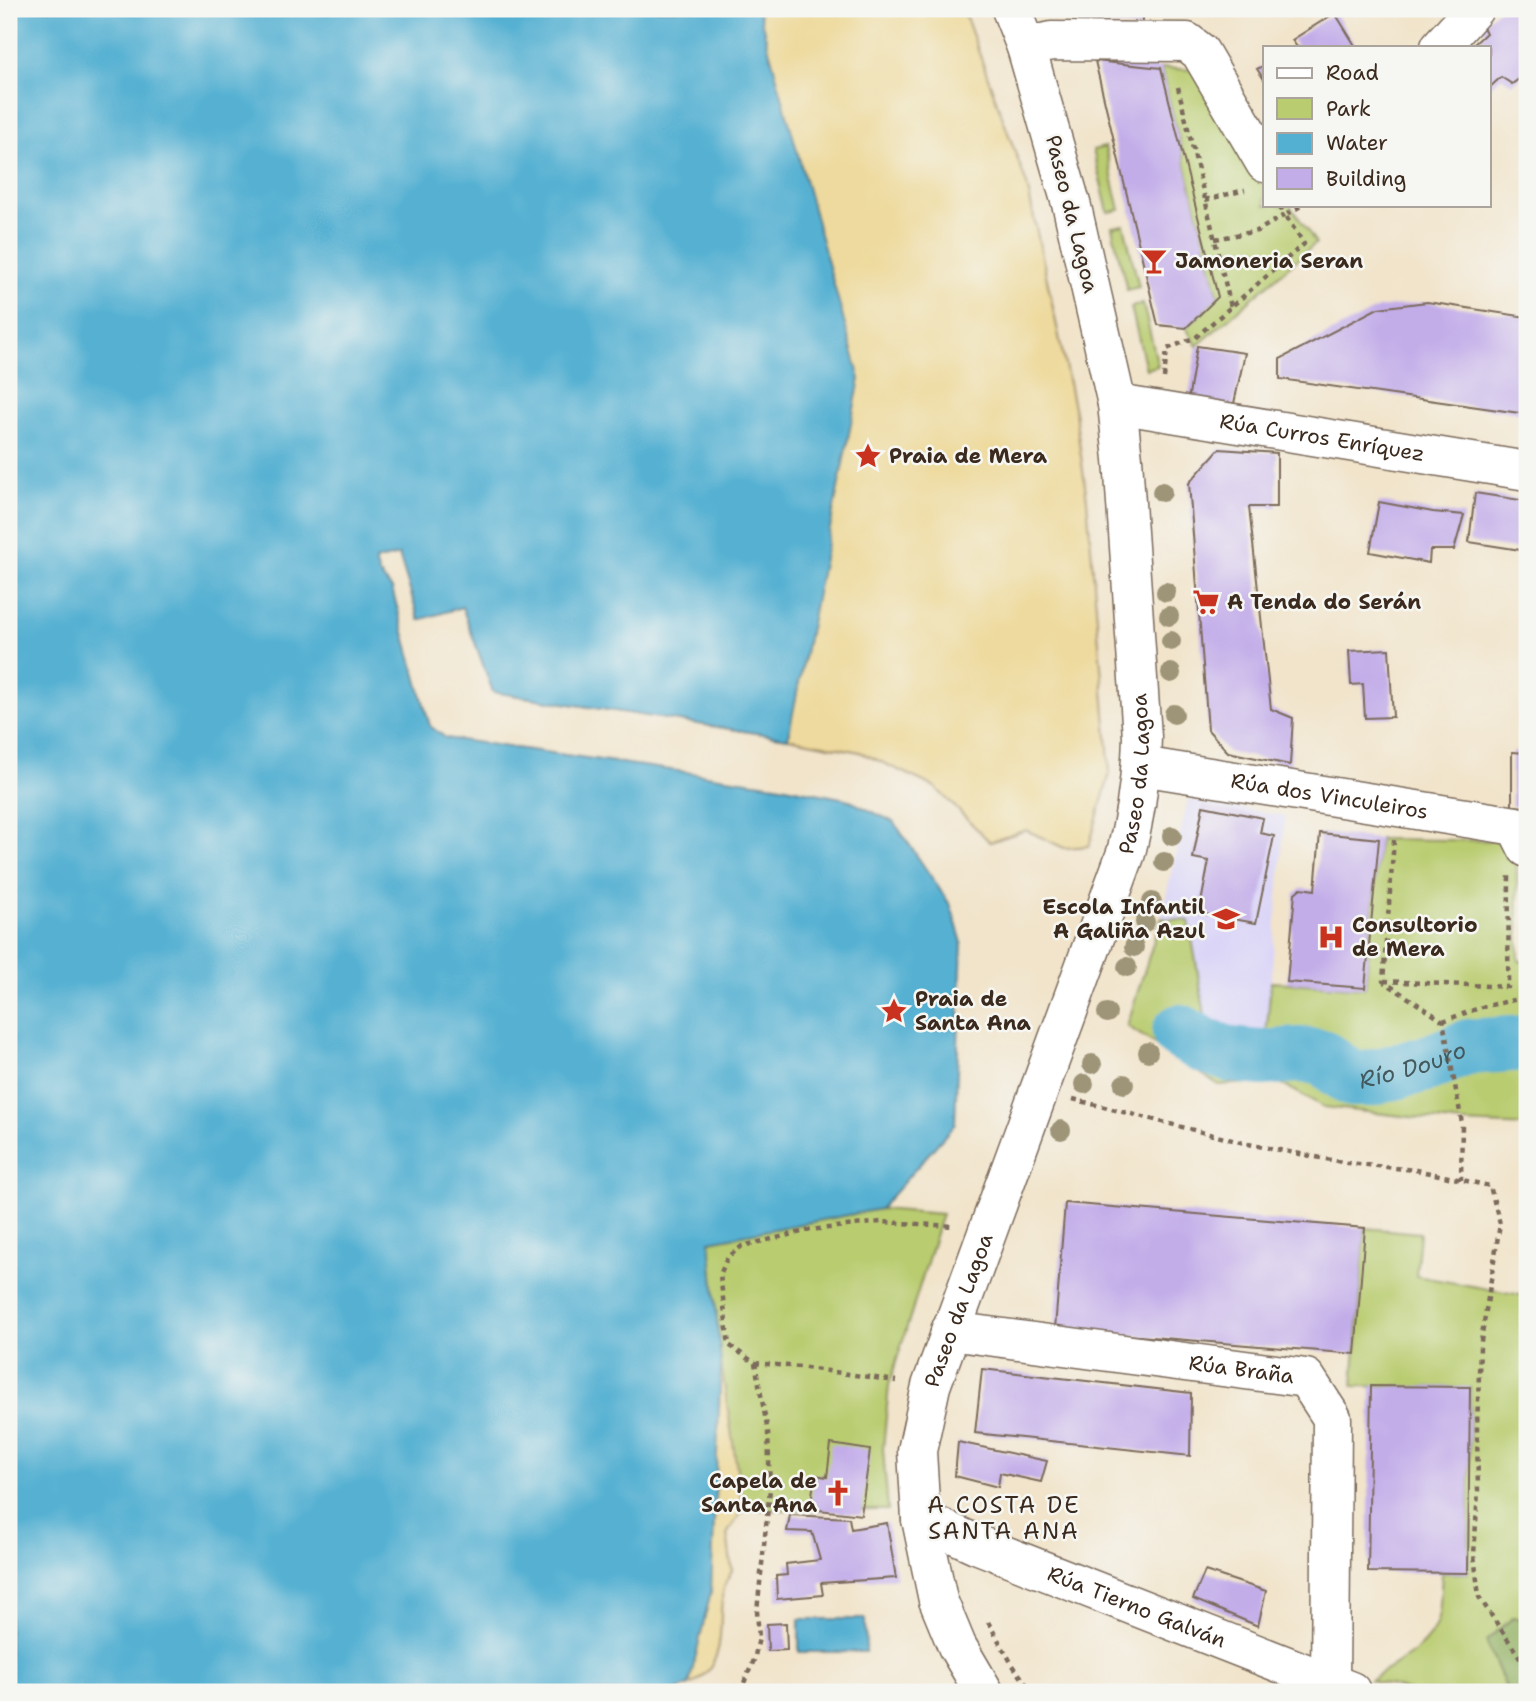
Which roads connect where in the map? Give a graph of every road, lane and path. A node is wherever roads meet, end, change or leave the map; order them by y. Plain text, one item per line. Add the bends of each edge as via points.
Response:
1 (1011, 9) edge
2 (1474, 9) edge
3 (1441, 46) edge
4 (1026, 47) junction
5 (1178, 86) dead end
6 (1259, 175) edge
7 (1205, 200) junction
8 (1279, 206) edge
9 (1301, 206) edge
10 (1285, 215) junction
11 (1215, 239) junction
12 (1231, 307) junction
13 (1164, 384) dead end
14 (1117, 404) junction
15 (1527, 471) edge
16 (1141, 766) junction
17 (1395, 833) dead end
18 (1517, 833) edge
19 (1383, 981) junction
20 (1508, 987) junction
21 (1527, 997) edge
22 (1508, 1001) junction
23 (1443, 1021) junction
24 (1070, 1098) dead end
25 (1461, 1180) junction
26 (960, 1227) dead end
27 (950, 1331) junction
28 (755, 1363) junction
29 (901, 1382) dead end
30 (921, 1519) junction
31 (985, 1615) dead end
32 (1527, 1668) edge
33 (1342, 1688) edge
34 (740, 1692) edge
35 (984, 1692) edge
36 (1032, 1692) edge

1 - 4 street, Paseo da Lagoa
2 - 3 street
4 - 6 street via 1051,41 1187,42 1200,52
4 - 14 street, Paseo da Lagoa via 1072,207
5 - 7 path
6 - 7 path
7 - 11 path
8 - 10 path
9 - 10 path
10 - 11 path via 1257,231
10 - 12 path via 1304,244
11 - 12 path
12 - 13 path via 1196,337 1167,349
14 - 15 street, Rúa Curros Enríquez
14 - 16 street, Paseo da Lagoa
16 - 18 street, Rúa dos Vinculeiros
16 - 27 street, Paseo da Lagoa via 1138,807 1126,853
17 - 19 path
18 - 20 path
19 - 20 path
19 - 23 path
20 - 22 path
21 - 22 path
22 - 23 path
23 - 25 path via 1462,1123
24 - 25 path via 1248,1144
25 - 32 path via 1490,1186 1500,1224 1480,1347 1474,1555 1479,1597
26 - 28 path via 881,1222 810,1230 743,1246 727,1258 720,1275 729,1345
27 - 30 street, Paseo da Lagoa via 931,1386 917,1451
27 - 33 street, Rúa Braña via 1306,1378 1332,1418
28 - 29 path
28 - 34 path via 768,1432 770,1489 757,1611 759,1638
30 - 33 street, Rúa Tierno Galván
30 - 35 street, Paseo da Lagoa via 938,1600 957,1646
31 - 36 path

